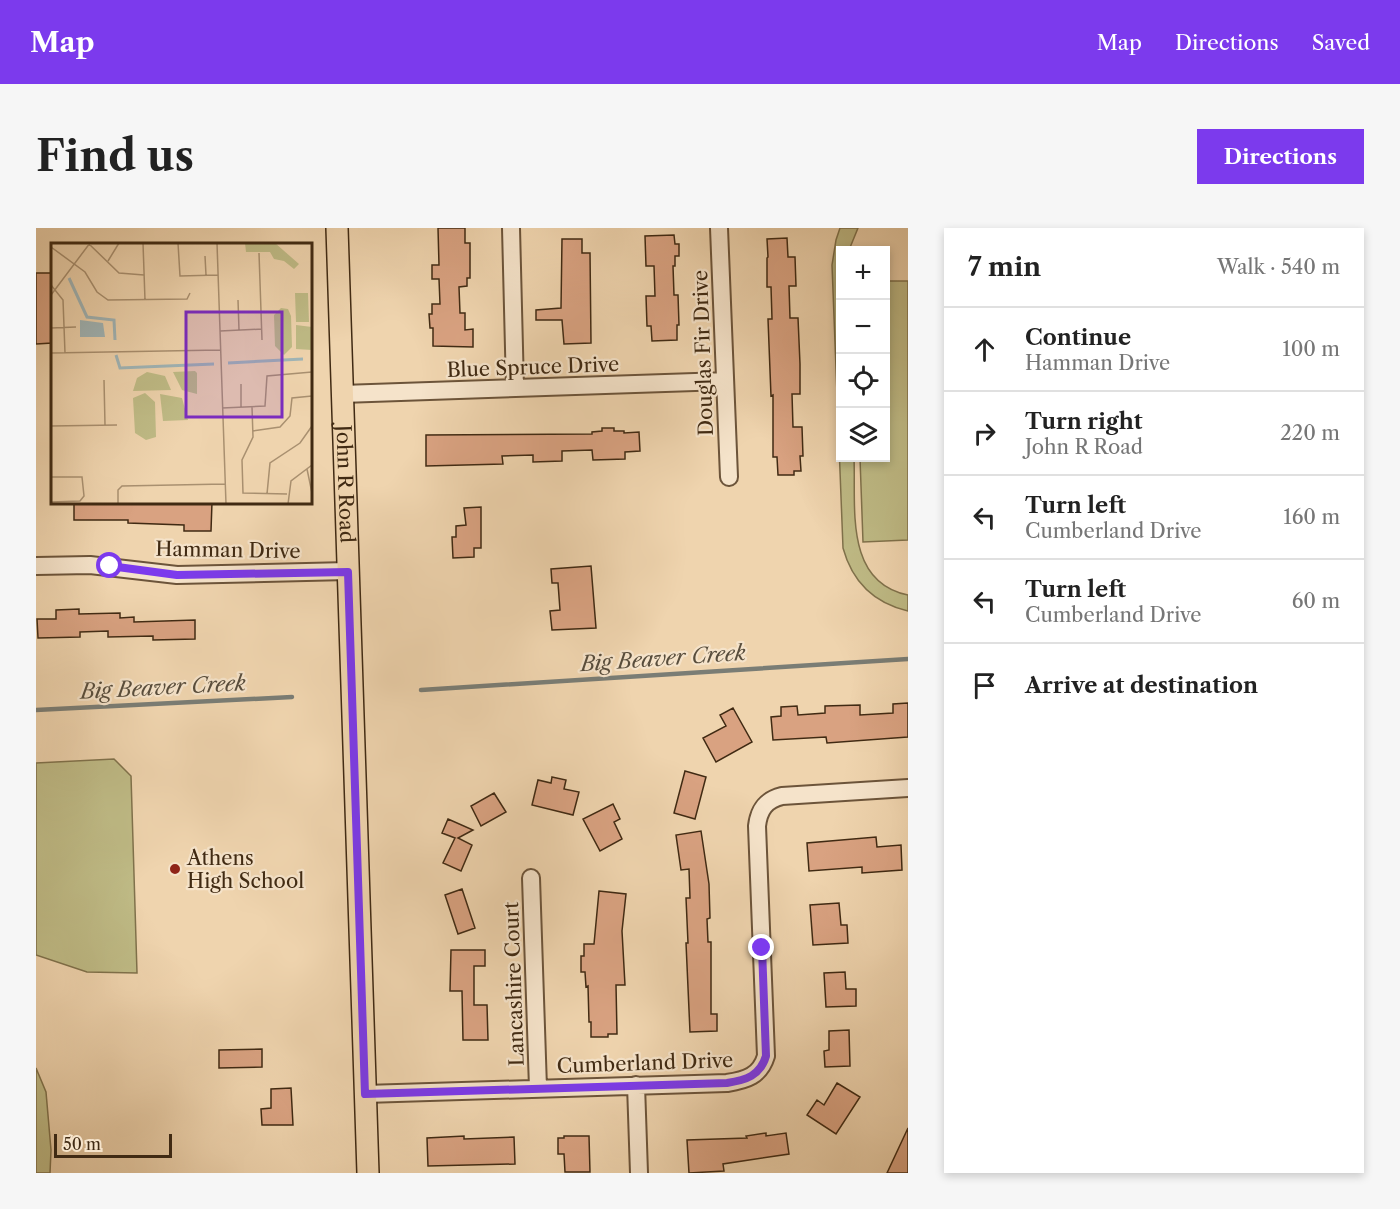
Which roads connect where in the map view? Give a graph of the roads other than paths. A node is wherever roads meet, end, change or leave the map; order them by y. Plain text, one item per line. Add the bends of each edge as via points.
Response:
1 (337, 228) edge
2 (511, 228) edge
3 (719, 228) edge
4 (725, 381) junction
5 (515, 388) junction
6 (342, 394) junction
7 (729, 477) dead end
8 (36, 566) edge
9 (348, 572) junction
10 (908, 788) edge
11 (531, 878) dead end
12 (636, 1085) junction
13 (538, 1088) junction
14 (365, 1094) junction
15 (368, 1173) edge
16 (639, 1173) edge

1 - 6 main road, John R Road
2 - 5 street
3 - 4 street, Douglas Fir Drive
4 - 5 street, Blue Spruce Drive
4 - 7 street, Douglas Fir Drive
5 - 6 street, Blue Spruce Drive
6 - 9 main road, John R Road
8 - 9 street, Hamman Drive via 90,565 177,575
9 - 14 main road, John R Road
10 - 12 street, Cumberland Drive via 782,796 761,808 757,826 766,1047 763,1064 756,1074 738,1081
11 - 13 street, Lancashire Court
12 - 13 street, Cumberland Drive
12 - 16 street
13 - 14 street, Cumberland Drive
14 - 15 main road, John R Road

